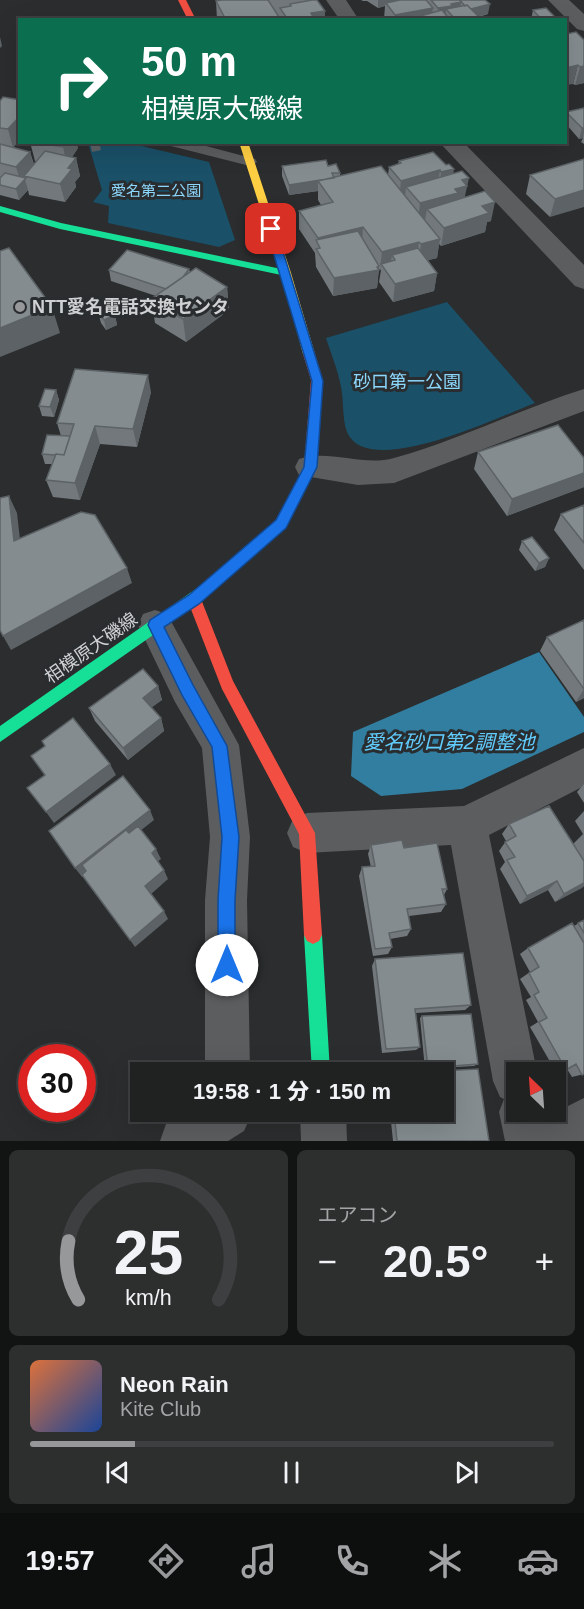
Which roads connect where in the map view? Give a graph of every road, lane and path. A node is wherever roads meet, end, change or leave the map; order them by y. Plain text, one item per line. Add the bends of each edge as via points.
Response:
1 (182, 0) edge
2 (336, 0) edge
3 (558, 0) edge
4 (191, 18) edge
5 (349, 18) edge
6 (584, 25) edge
7 (180, 144) edge
8 (244, 144) edge
9 (452, 144) edge
10 (249, 162) junction
11 (0, 209) edge
12 (286, 273) junction
13 (584, 280) edge
14 (584, 400) edge
15 (310, 467) junction
16 (194, 599) junction
17 (155, 625) junction
18 (0, 735) edge
19 (584, 766) edge
20 (467, 825) junction
21 (307, 832) junction
22 (228, 1062) edge
23 (320, 1062) edge
24 (512, 1062) edge
25 (584, 1120) edge
26 (211, 1122) edge
27 (323, 1122) edge
28 (524, 1122) edge
29 (183, 1141) edge
30 (324, 1141) edge
31 (528, 1141) edge
32 (549, 1141) edge

1 - 4 main road
2 - 5 street
3 - 6 street
7 - 10 lane
8 - 10 main road, 相模原大磯線
9 - 13 street
10 - 12 main road, 相模原大磯線
11 - 12 main road via 60,226
12 - 15 main road, 相模原大磯線 via 317,381
14 - 15 street via 394,471 358,473
15 - 16 main road, 相模原大磯線 via 281,524
16 - 17 main road, 相模原大磯線
16 - 21 main road via 227,684
17 - 18 main road, 相模原大磯線
17 - 22 street via 220,746 231,837 226,900
19 - 20 street
20 - 21 street
20 - 24 street
21 - 23 main road
25 - 32 street
26 - 29 street
27 - 30 street
28 - 31 street

